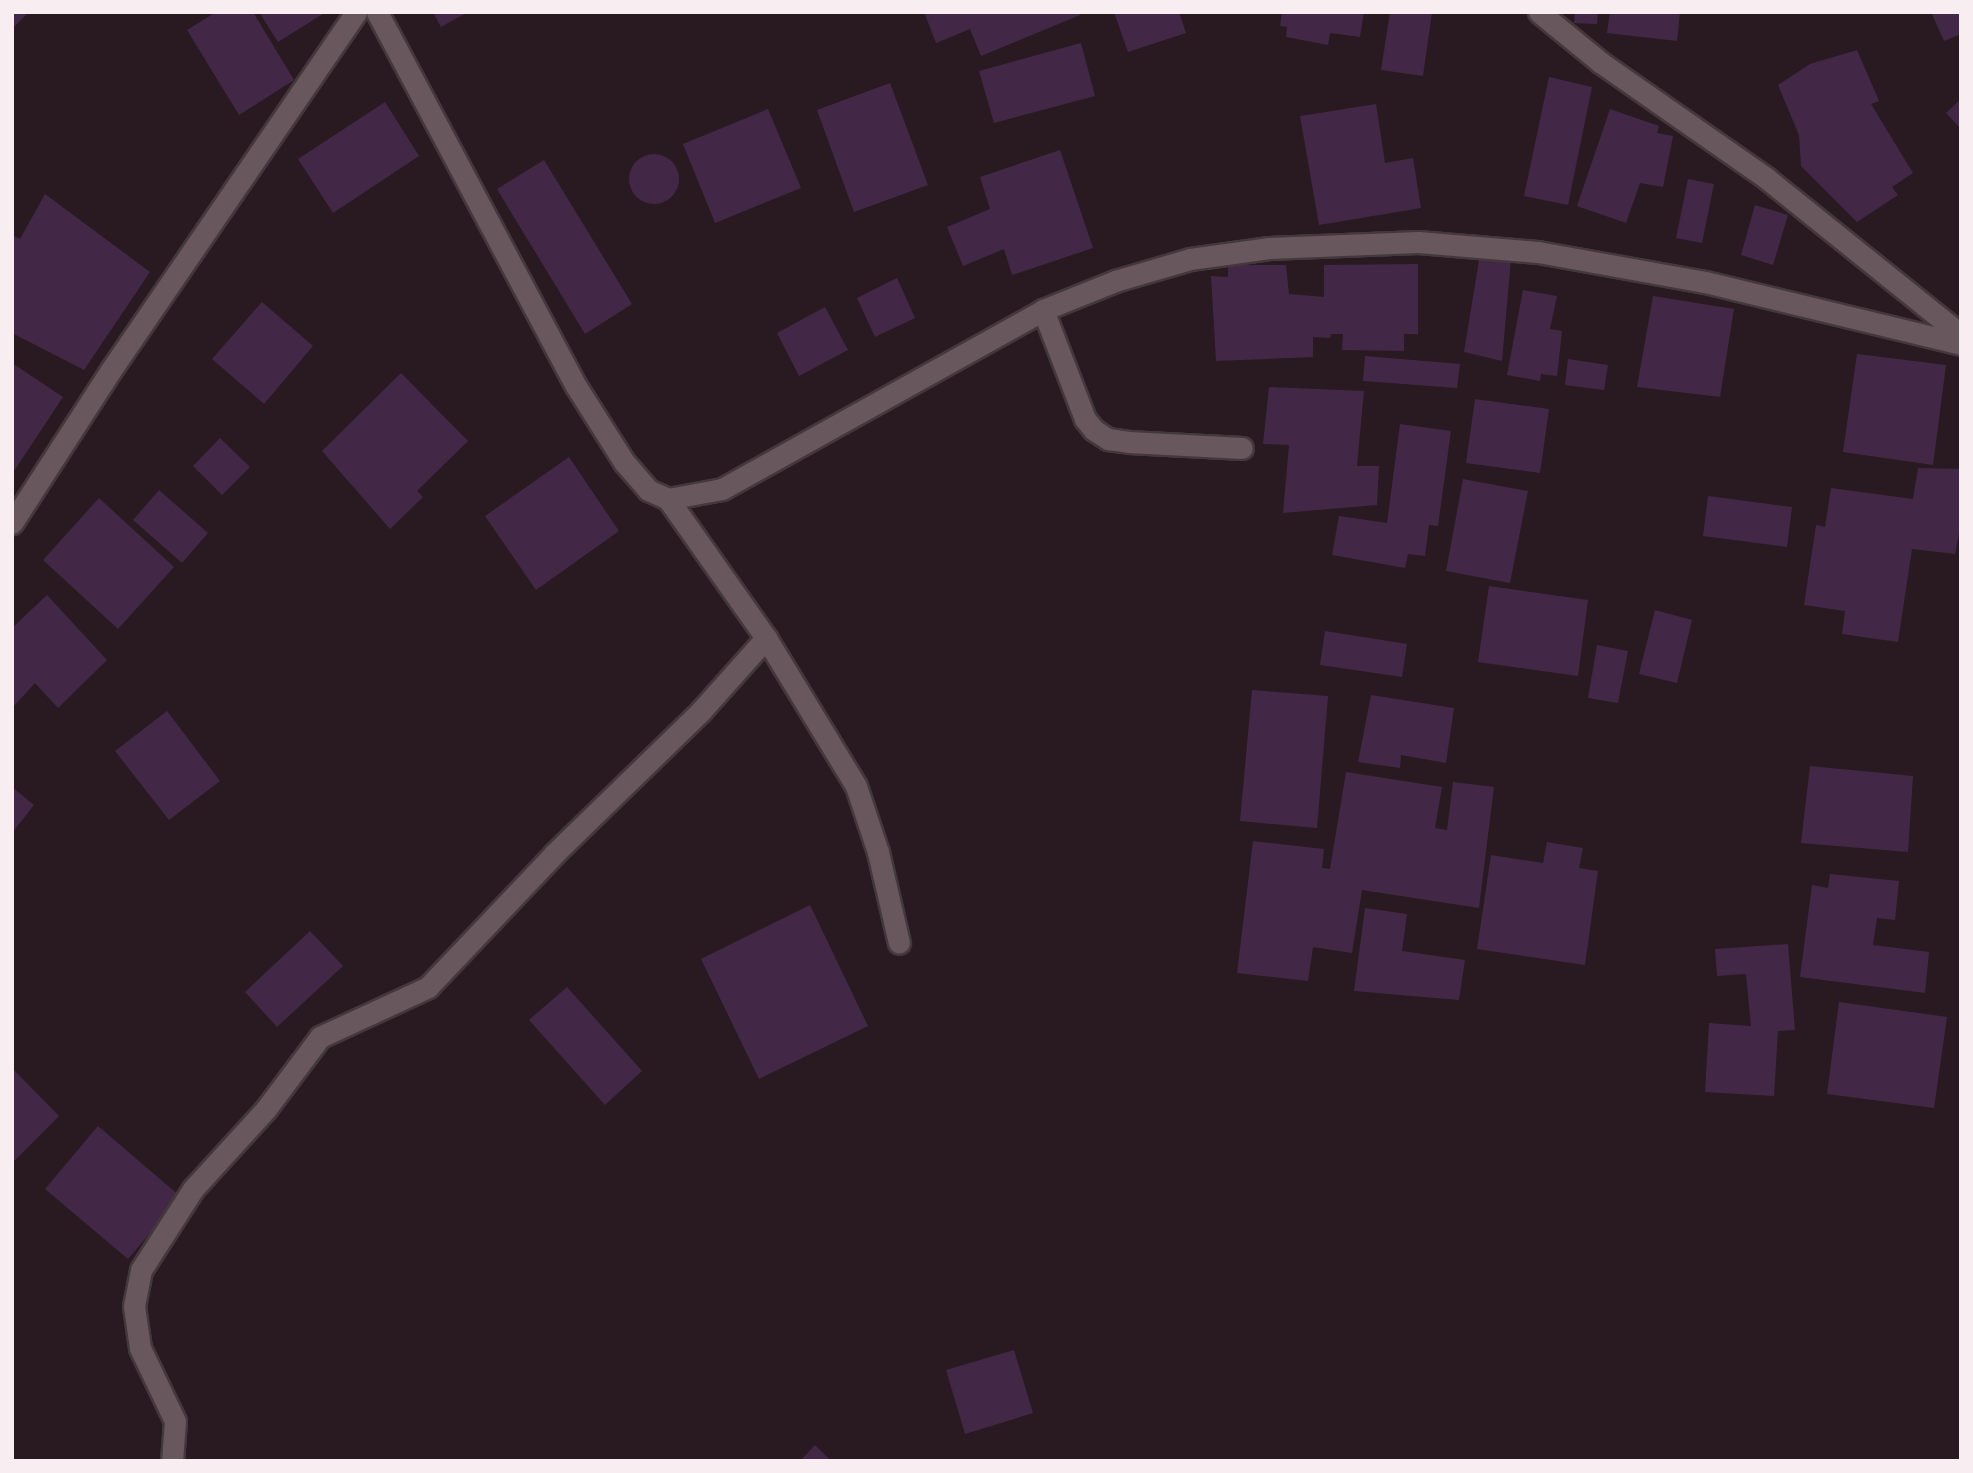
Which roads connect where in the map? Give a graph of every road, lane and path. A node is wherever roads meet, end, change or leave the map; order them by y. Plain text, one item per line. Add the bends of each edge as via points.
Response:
1 (356, 12) edge
2 (377, 12) edge
3 (1539, 12) edge
4 (1043, 310) junction
5 (1961, 335) edge
6 (1961, 344) edge
7 (1242, 448) dead end
8 (668, 499) junction
9 (12, 523) edge
10 (766, 638) junction
11 (899, 943) dead end
12 (172, 1461) edge

1 - 9 street via 141,324
2 - 8 street via 576,386 624,462 648,490
3 - 5 street via 1600,62 1766,178
4 - 6 street via 1115,281 1190,259 1269,248 1418,242 1538,252 1705,282
4 - 7 street via 1085,419 1094,430 1108,439 1129,442
4 - 8 street via 722,489
8 - 10 street
10 - 11 street via 856,786 878,852
10 - 12 street via 701,711 554,854 428,987 320,1037 266,1109 193,1189 141,1270 134,1306 140,1348 176,1421

